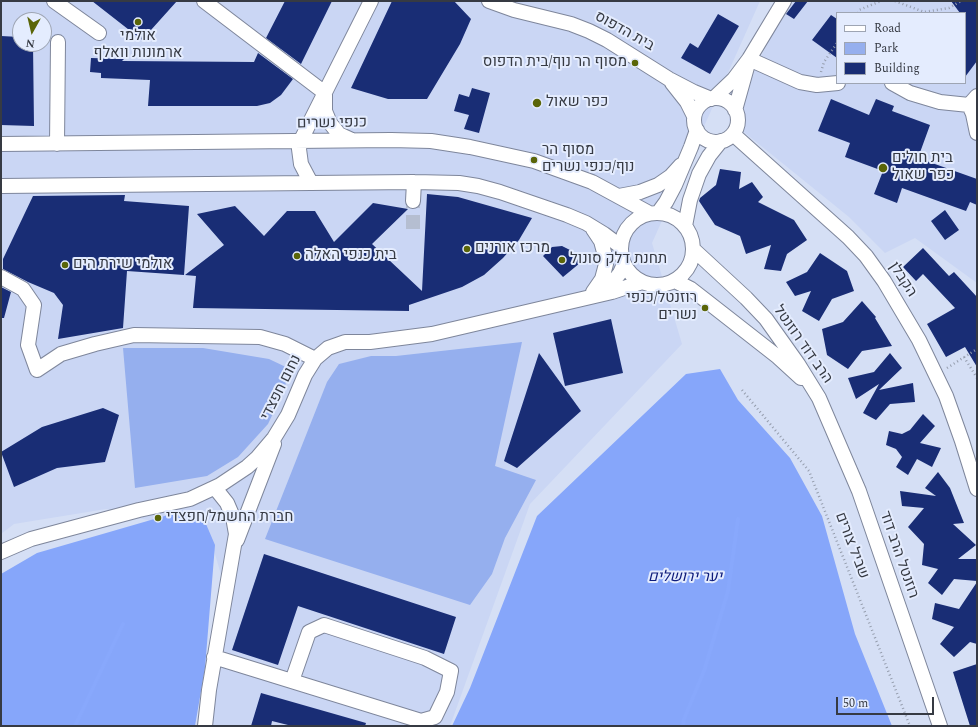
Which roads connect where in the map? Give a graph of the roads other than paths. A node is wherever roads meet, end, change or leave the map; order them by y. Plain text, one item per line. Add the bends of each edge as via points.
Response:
1 (54, 1) edge
2 (204, 1) edge
3 (489, 1) edge
4 (784, 1) edge
5 (366, 3) edge
6 (99, 33) dead end
7 (58, 42) dead end
8 (750, 59) junction
9 (669, 80) junction
10 (836, 83) edge
11 (894, 84) edge
12 (325, 93) junction
13 (712, 98) junction
14 (973, 101) edge
15 (735, 110) junction
16 (695, 123) junction
17 (977, 132) edge
18 (733, 134) junction
19 (353, 141) junction
20 (721, 141) junction
21 (300, 142) junction
22 (1, 144) edge
23 (57, 144) junction
24 (687, 157) junction
25 (414, 182) junction
26 (311, 183) junction
27 (1, 186) edge
28 (619, 196) junction
29 (413, 201) tunnel mouth
30 (654, 213) junction
31 (586, 223) junction
32 (685, 226) junction
33 (620, 246) junction
34 (693, 249) junction
35 (624, 264) junction
36 (1, 277) edge
37 (675, 281) junction
38 (642, 282) junction
39 (593, 292) junction
40 (568, 302) junction
41 (314, 359) junction
42 (819, 398) junction
43 (280, 429) junction
44 (215, 488) junction
45 (977, 489) edge
46 (233, 550) junction
47 (1, 552) edge
48 (214, 657) junction
49 (292, 681) junction
50 (205, 726) edge
51 (940, 726) edge

1 - 6 street
2 - 12 street
3 - 9 street, בית הדפוס via 589,31
4 - 8 street
5 - 12 street
7 - 23 street
8 - 10 street via 800,82 817,85
8 - 13 street
8 - 15 street
9 - 13 street, בית הדפוס
9 - 16 street, בית הדפוס via 687,102
11 - 14 street via 910,93 940,102
12 - 19 street via 325,112 330,123 340,134
12 - 21 street
13 - 15 street via 728,102
13 - 16 street via 697,109
14 - 17 street
15 - 18 street via 738,117
16 - 20 street via 701,136 714,142
16 - 24 street
18 - 20 street
18 - 45 street, הקבלן via 848,237 884,281 919,340 946,396
19 - 21 street, כנפי נשרים
19 - 28 street, כנפי נשרים via 431,141 470,147 534,161 592,182
20 - 32 street via 699,174
21 - 23 street, כנפי נשרים
21 - 26 street via 301,164
22 - 23 street, כנפי נשרים
24 - 28 street via 663,182 640,192
24 - 30 street via 663,206
25 - 26 street
25 - 29 street
25 - 31 street via 478,186
26 - 27 street
28 - 30 street, כנפי נשרים
30 - 32 street via 675,217
30 - 33 street via 639,217 628,226
31 - 33 street
31 - 39 street via 601,241 606,259 602,279
32 - 34 street via 691,237
33 - 35 street
34 - 37 street via 689,266
34 - 42 street, הרב דוד רוזנטל via 766,319
35 - 38 street via 632,275
35 - 39 street, נחום חפצדי via 612,281
36 - 41 street via 23,289 34,305 28,345 37,370 61,354 134,335 260,337 284,344
37 - 38 street via 659,285
37 - 42 street, הרב דוד רוזנטל via 691,289 778,357
38 - 40 street, נחום חפצדי
39 - 40 street, נחום חפצדי
40 - 41 street, נחום חפצדי via 432,334 370,342 345,342 328,348
41 - 43 street, נחום חפצדי
42 - 51 street, רוזנטל הרב דוד via 859,491
43 - 44 street, נחום חפצדי via 252,462
43 - 46 street
44 - 46 street via 227,503 233,517 236,534
44 - 47 street, נחום חפצדי via 190,499 31,539
46 - 48 street
48 - 49 street
48 - 50 street
49 - 49 street via 421,721 435,717 447,692 451,671 425,658 324,625 309,632

